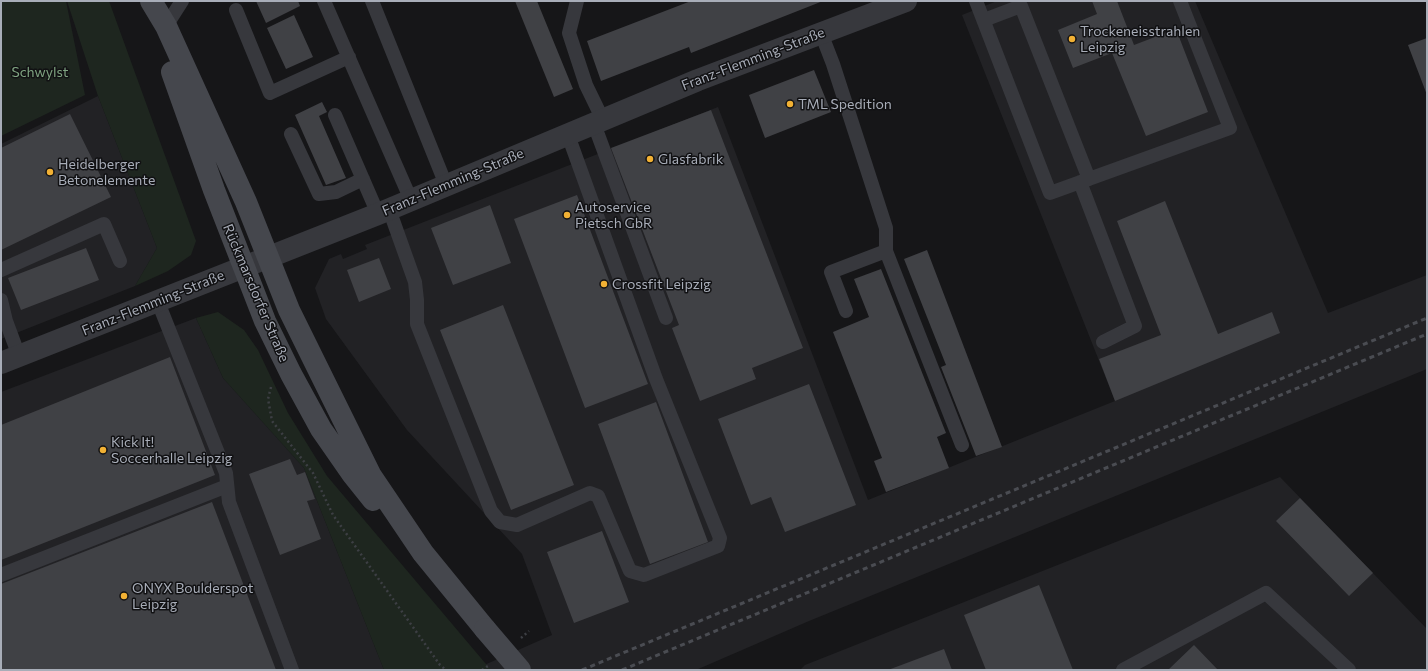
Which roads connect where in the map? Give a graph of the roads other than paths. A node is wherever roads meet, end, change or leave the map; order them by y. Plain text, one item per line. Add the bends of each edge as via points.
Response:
1 (146, 1) edge
2 (151, 1) edge
3 (182, 1) edge
4 (324, 1) edge
5 (372, 1) edge
6 (577, 1) edge
7 (906, 1) edge
8 (976, 1) edge
9 (1180, 1) edge
10 (236, 10) dead end
11 (984, 20) junction
12 (166, 26) junction
13 (821, 33) junction
14 (349, 57) junction
15 (335, 115) dead end
16 (598, 122) junction
17 (291, 134) dead end
18 (568, 134) junction
19 (363, 179) junction
20 (1085, 181) junction
21 (446, 186) junction
22 (411, 200) junction
23 (383, 212) junction
24 (886, 252) junction
25 (268, 258) junction
26 (120, 261) dead end
27 (244, 267) junction
28 (1, 270) edge
29 (1, 300) edge
30 (158, 302) junction
31 (846, 311) dead end
32 (666, 318) dead end
33 (3, 322) edge
34 (1103, 342) dead end
35 (10, 360) edge
36 (962, 445) dead end
37 (227, 486) junction
38 (423, 553) junction
39 (1, 575) edge
40 (292, 670) edge
41 (520, 670) edge
42 (1123, 670) edge
43 (1349, 670) edge

1 - 27 main road, Rückmarsdorfer Straße
2 - 12 main road, Rückmarsdorfer Straße
3 - 12 lane
4 - 14 lane
5 - 21 lane
6 - 16 lane via 569,33
7 - 13 street, Franz-Flemming-Straße
8 - 11 lane
9 - 20 lane via 1230,128
10 - 14 lane via 270,93
11 - 20 lane via 1050,193
11 - 20 lane via 1021,6
12 - 25 main road, Rückmarsdorfer Straße via 246,202
13 - 16 street, Franz-Flemming-Straße
13 - 24 lane via 886,228
14 - 22 lane
15 - 19 lane
16 - 18 street, Franz-Flemming-Straße
16 - 32 lane
17 - 19 lane via 319,194 336,192
18 - 21 street, Franz-Flemming-Straße
18 - 23 lane via 656,379 720,538 718,546 644,575 630,571 598,496 590,493 517,524 500,522 491,511 417,324 415,282
19 - 23 lane
20 - 34 lane via 1135,326
21 - 22 street, Franz-Flemming-Straße
22 - 23 street, Franz-Flemming-Straße
23 - 25 street, Franz-Flemming-Straße
24 - 31 lane via 831,272
24 - 36 lane
25 - 27 street, Franz-Flemming-Straße
25 - 38 main road, Rückmarsdorfer Straße via 289,310 371,476
26 - 28 lane via 104,224
27 - 30 street, Franz-Flemming-Straße
27 - 38 main road, Rückmarsdorfer Straße via 265,321 290,374 321,429 353,475 385,514
29 - 33 lane
30 - 35 street, Franz-Flemming-Straße
30 - 37 lane via 226,473
33 - 35 lane
37 - 39 lane
37 - 40 lane via 229,502
38 - 41 main road, Rückmarsdorfer Straße, bridge
42 - 43 lane via 1266,593

